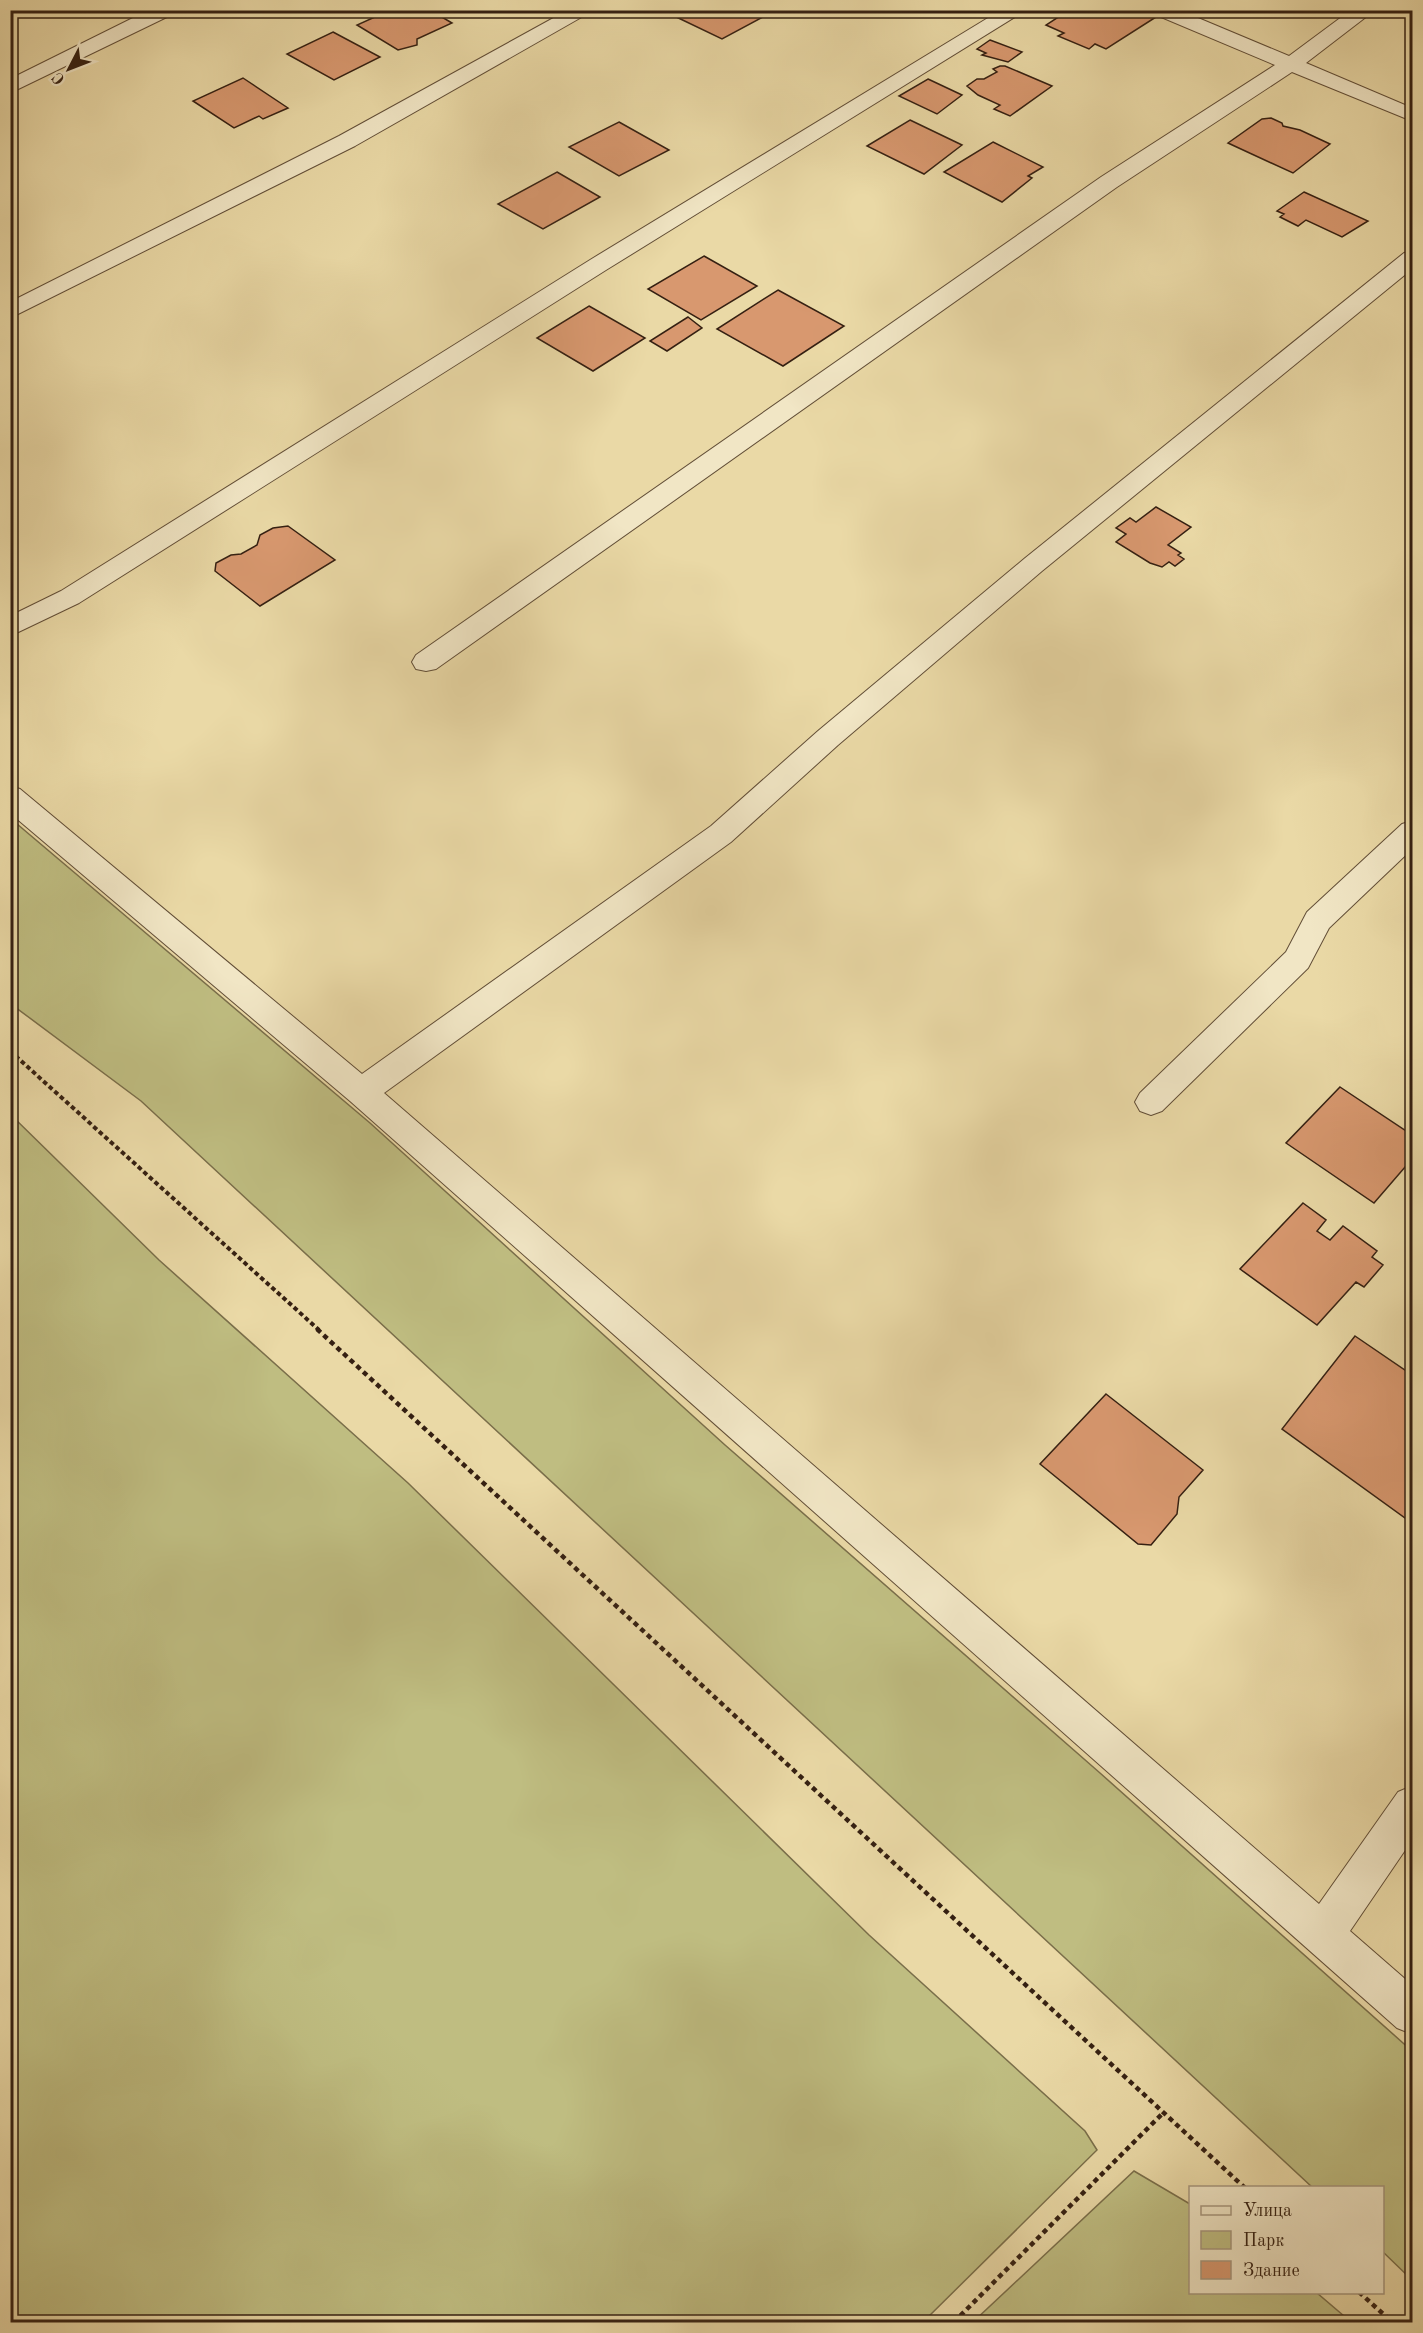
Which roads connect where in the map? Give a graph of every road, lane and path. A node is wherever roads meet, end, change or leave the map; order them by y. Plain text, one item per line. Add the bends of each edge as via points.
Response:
1 (166, 10) edge
2 (584, 10) edge
3 (1016, 10) edge
4 (1161, 10) edge
5 (1365, 10) edge
6 (1293, 63) junction
7 (10, 87) edge
8 (1413, 115) edge
9 (1413, 258) edge
10 (10, 311) edge
11 (10, 627) edge
12 (426, 662) dead end
13 (10, 796) edge
14 (1413, 832) edge
15 (10, 1051) edge
16 (361, 1092) junction
17 (1151, 1102) dead end
18 (1413, 1806) edge
19 (1323, 1933) junction
20 (1413, 2013) edge
21 (1164, 2113) junction
22 (1244, 2186) edge
23 (1361, 2294) edge
24 (954, 2322) edge
25 (1392, 2322) edge

1 - 7 street
2 - 10 street via 347,141
3 - 11 street via 598,265 70,597
4 - 6 street
5 - 6 street
6 - 8 street
6 - 12 street via 1109,182
9 - 16 street via 1033,565 721,834
13 - 16 street
14 - 17 street via 1318,920 1297,960
15 - 21 path via 244,1261
16 - 19 street
18 - 19 street
19 - 20 street
21 - 22 path
21 - 24 path
23 - 25 path

